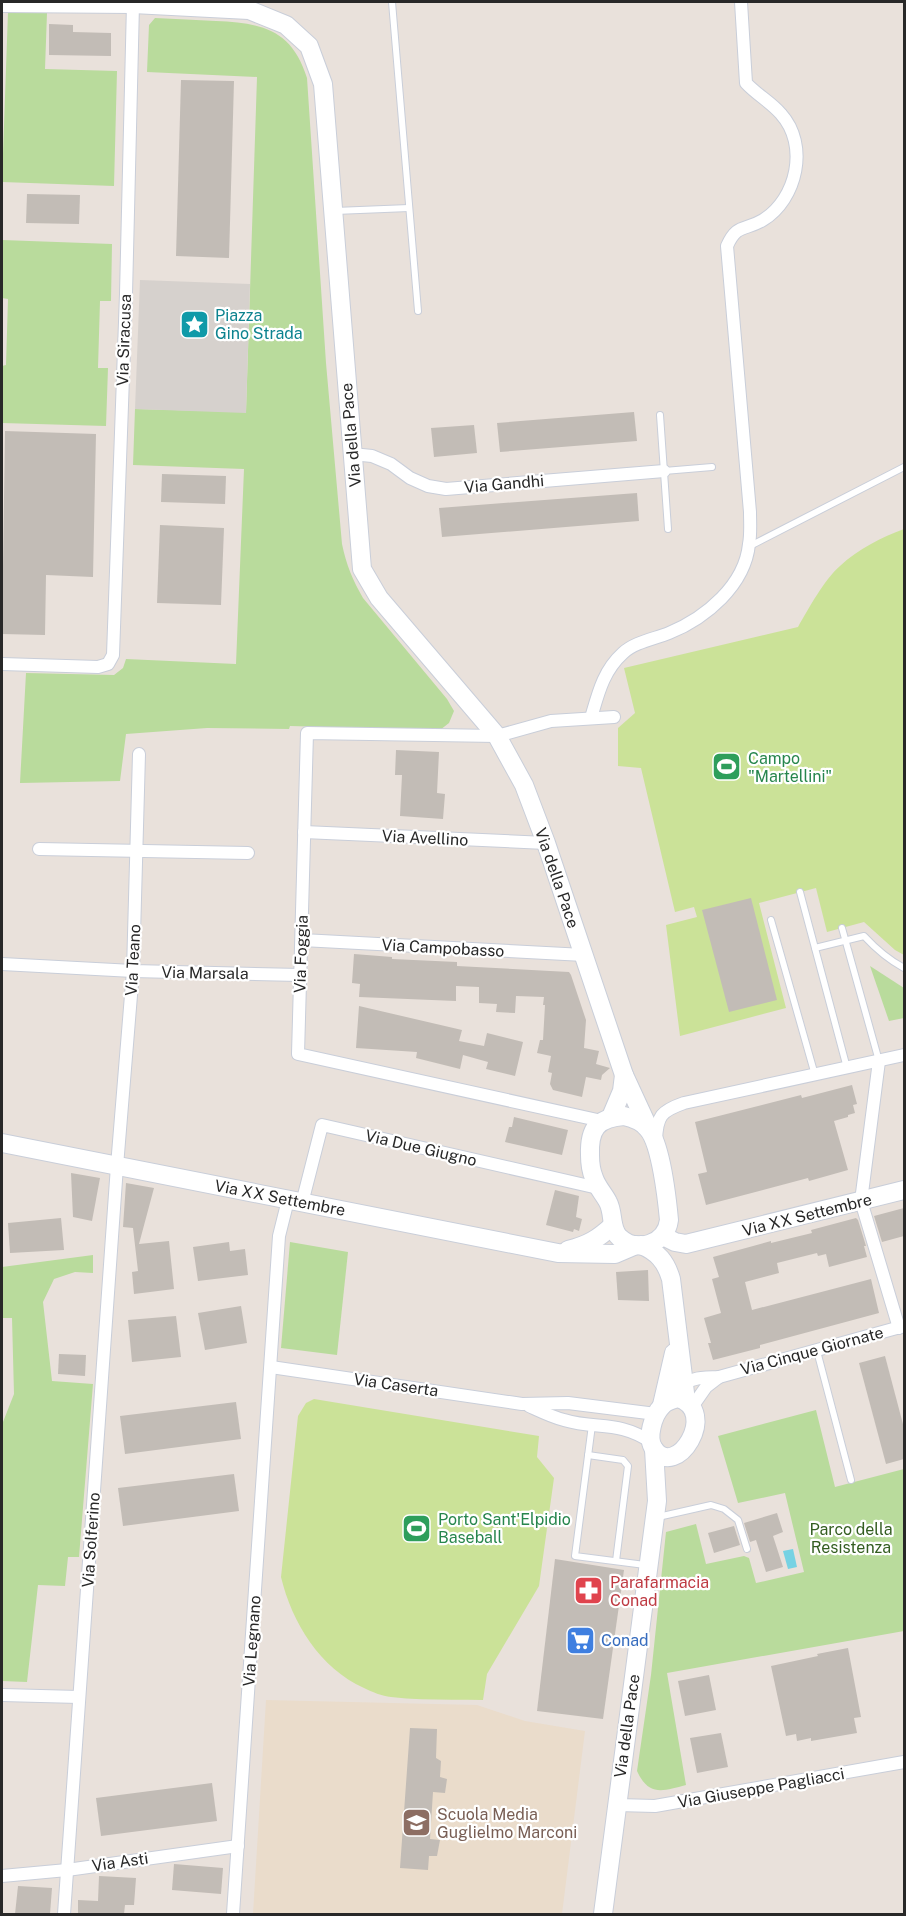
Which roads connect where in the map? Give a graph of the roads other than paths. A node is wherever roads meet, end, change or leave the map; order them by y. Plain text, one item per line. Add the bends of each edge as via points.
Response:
1 (392, 2) edge
2 (741, 2) edge
3 (2, 3) edge
4 (133, 4) junction
5 (409, 208) junction
6 (333, 212) junction
7 (418, 311) dead end
8 (660, 415) dead end
9 (352, 454) junction
10 (904, 466) edge
11 (712, 467) dead end
12 (664, 471) junction
13 (668, 529) dead end
14 (749, 546) junction
15 (2, 664) edge
16 (614, 717) dead end
17 (591, 718) junction
18 (497, 736) junction
19 (139, 754) dead end
20 (304, 832) junction
21 (546, 843) junction
22 (39, 849) dead end
23 (136, 851) junction
24 (248, 853) dead end
25 (800, 892) dead end
26 (771, 920) dead end
27 (842, 928) dead end
28 (302, 940) junction
29 (846, 941) junction
30 (815, 948) junction
31 (584, 955) junction
32 (2, 964) edge
33 (904, 968) edge
34 (133, 971) junction
35 (300, 975) junction
36 (904, 1055) edge
37 (879, 1061) junction
38 (847, 1068) junction
39 (624, 1075) junction
40 (815, 1075) junction
41 (606, 1119) junction
42 (652, 1135) junction
43 (2, 1143) edge
44 (117, 1166) junction
45 (598, 1188) junction
46 (904, 1190) edge
47 (295, 1201) junction
48 (861, 1201) junction
49 (668, 1207) junction
50 (613, 1225) junction
51 (662, 1237) junction
52 (709, 1240) junction
53 (686, 1244) junction
54 (639, 1245) junction
55 (558, 1253) junction
56 (672, 1271) junction
57 (902, 1327) edge
58 (678, 1337) junction
59 (817, 1350) junction
60 (271, 1367) junction
61 (719, 1377) junction
62 (675, 1402) junction
63 (522, 1404) junction
64 (592, 1424) junction
65 (652, 1446) junction
66 (681, 1453) junction
67 (588, 1455) junction
68 (851, 1480) dead end
69 (656, 1509) junction
70 (747, 1549) dead end
71 (616, 1561) junction
72 (648, 1566) junction
73 (2, 1695) edge
74 (79, 1697) junction
75 (904, 1762) edge
76 (617, 1805) junction
77 (238, 1846) junction
78 (67, 1869) junction
79 (2, 1876) edge
80 (64, 1914) edge
81 (233, 1914) edge
82 (603, 1914) edge

1 - 5 lane
2 - 14 street via 746,83 783,115 794,137 797,160 793,184 781,204 763,220 732,235 727,246 750,512
3 - 4 street, Via della Pace
4 - 6 street, Via della Pace via 249,10 286,25 309,46 323,84
4 - 15 street, Via Siracusa via 113,656 108,664 98,668
5 - 6 lane
5 - 7 lane
6 - 9 street, Via della Pace
8 - 12 lane
9 - 12 street, Via Gandhi via 372,456 410,478 446,489
9 - 18 street, Via della Pace via 362,569 379,598
10 - 14 lane
11 - 12 lane, Via Gandhi
12 - 13 lane
14 - 17 street via 738,579 719,602 671,632 625,651 612,664 601,682
16 - 17 street
17 - 18 street via 551,721
18 - 20 street, Via Foggia via 307,733
18 - 21 street, Via della Pace via 524,786
19 - 23 street, Via Teano
20 - 21 street, Via Avellino
20 - 28 street, Via Foggia
21 - 31 street, Via della Pace
22 - 23 street
23 - 24 street
23 - 34 street, Via Teano
25 - 30 lane
26 - 40 lane
27 - 29 lane
28 - 31 street, Via Campobasso
28 - 35 street, Via Foggia
29 - 30 lane
29 - 33 lane via 864,936
29 - 37 lane
30 - 38 lane
31 - 39 street, Via della Pace
32 - 34 street, Via Marsala
34 - 35 street, Via Marsala
34 - 44 street, Via Teano
35 - 41 street, Via Foggia via 298,1054
36 - 37 street
37 - 38 street
37 - 48 street
38 - 40 street
39 - 41 street via 622,1091
39 - 42 street, Via della Pace
40 - 42 street via 684,1103 668,1109 659,1118
41 - 42 street via 635,1119
41 - 45 street via 592,1134 590,1144 592,1174
42 - 49 street, Via della Pace
43 - 44 street, Via XX Settembre
44 - 47 street, Via XX Settembre
44 - 74 street, Via Solferino
45 - 47 street, Via Due Giugno via 322,1125
45 - 50 street via 609,1203
46 - 48 street, Via XX Settembre
47 - 55 street, Via XX Settembre
47 - 60 street, Via Legnano via 279,1236
48 - 52 street, Via XX Settembre
48 - 57 street
49 - 51 street via 668,1225
49 - 52 street via 679,1230
50 - 54 street via 621,1239
50 - 55 street, Via XX Settembre via 587,1245
51 - 53 street, Via XX Settembre
51 - 54 street, Via XX Settembre
51 - 56 street
52 - 53 street, Via XX Settembre
53 - 56 street
54 - 55 street, Via XX Settembre via 615,1254
54 - 56 street via 650,1249
56 - 58 street
57 - 59 street, Via Cinque Giornate
58 - 62 street
58 - 62 street
59 - 61 street, Via Cinque Giornate
59 - 68 lane
60 - 63 street, Via Caserta
60 - 77 street, Via Legnano
61 - 62 street, Via Cinque Giornate
61 - 62 street, Via Cinque Giornate via 703,1377
62 - 63 street, Via Caserta
62 - 65 street via 652,1428
62 - 66 street via 695,1414 695,1427
63 - 64 street, Via Caserta via 565,1421
64 - 65 street, Via Caserta via 638,1433
64 - 67 lane
65 - 66 street via 666,1457
65 - 69 street, Via della Pace
66 - 69 street, Via della Pace via 668,1474
67 - 71 lane via 623,1460 628,1466
67 - 71 lane via 575,1556
69 - 70 lane via 711,1505 724,1509 738,1520
69 - 72 street, Via della Pace
71 - 72 lane
72 - 76 street, Via della Pace
73 - 74 street
74 - 78 street, Via Solferino
75 - 76 street, Via Giuseppe Pagliacci via 655,1806
76 - 82 street, Via della Pace
77 - 78 street, Via Asti
77 - 81 street, Via Legnano
78 - 79 street, Via Asti
78 - 80 street, Via Solferino

